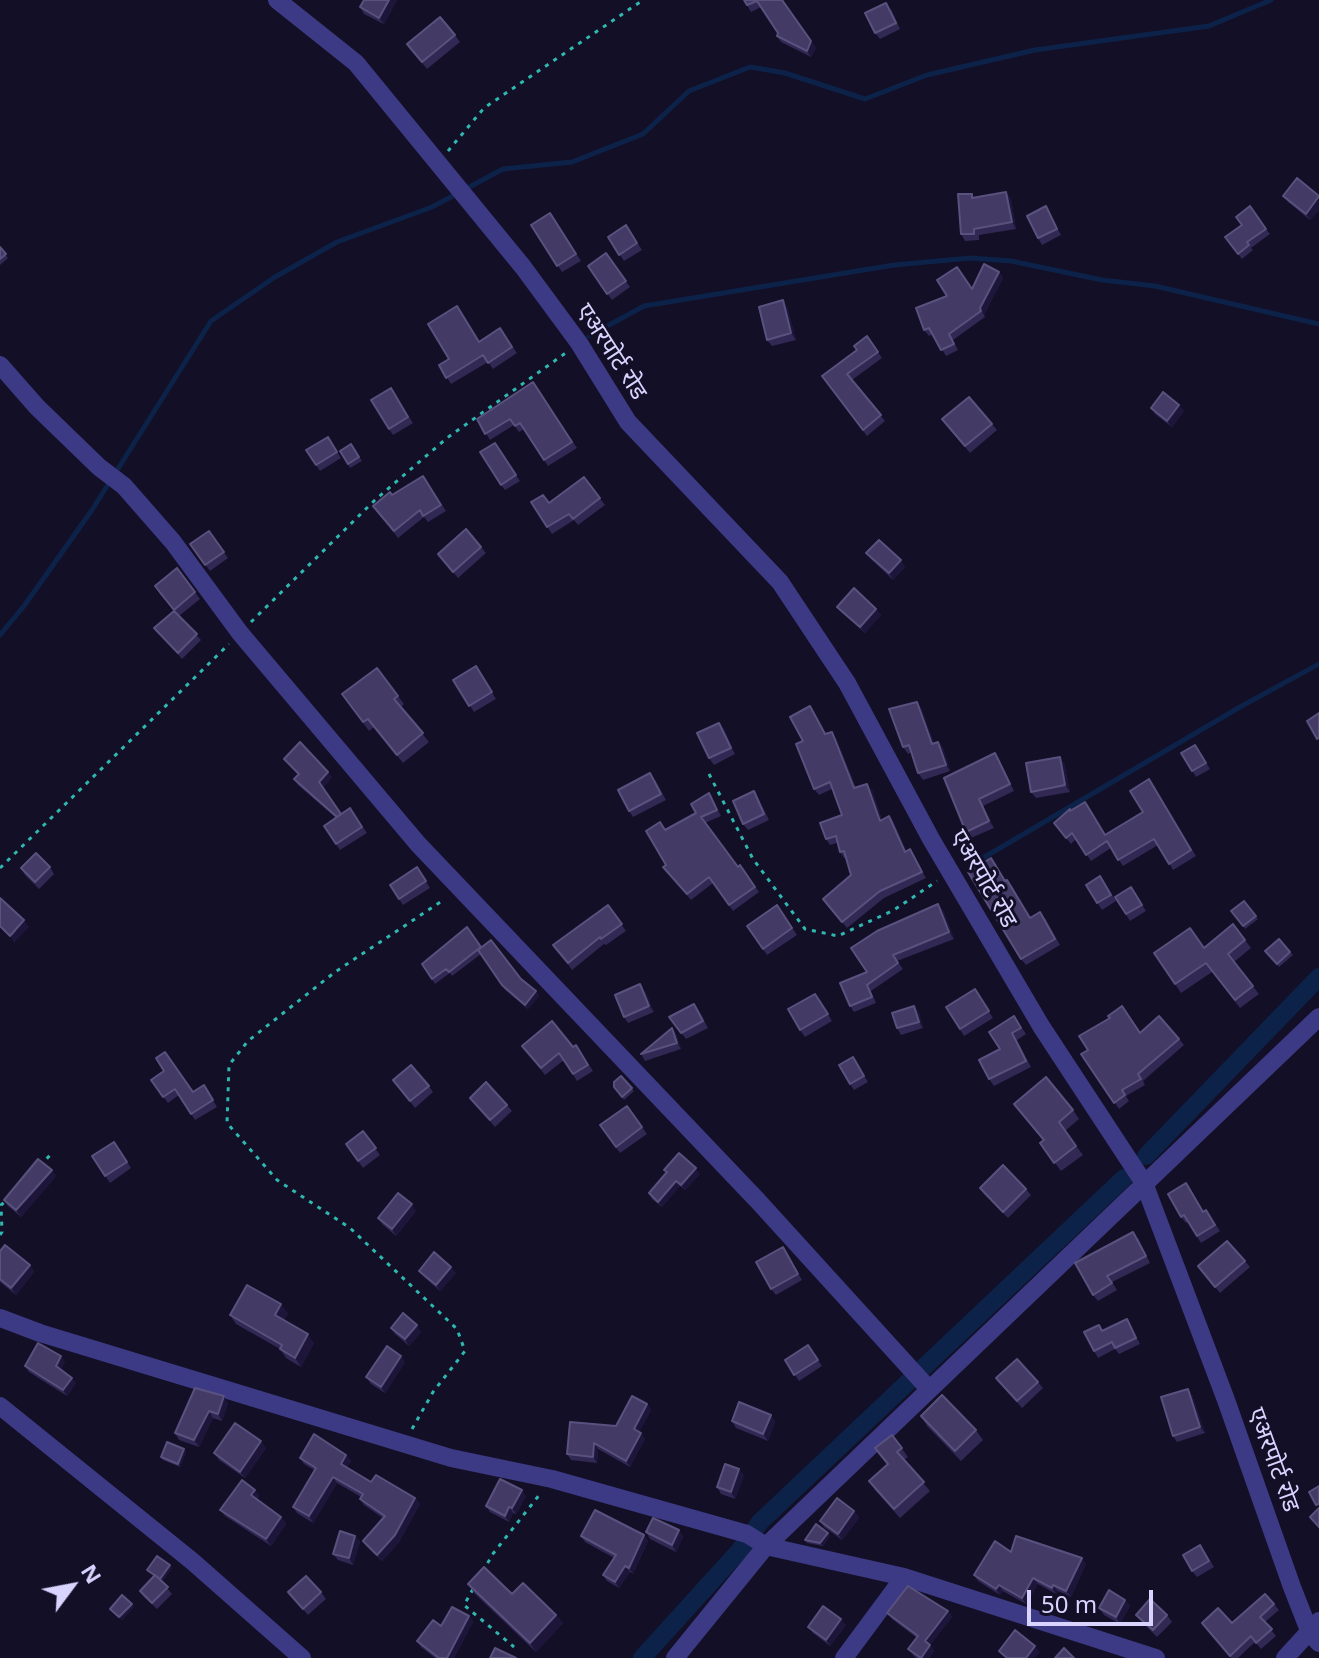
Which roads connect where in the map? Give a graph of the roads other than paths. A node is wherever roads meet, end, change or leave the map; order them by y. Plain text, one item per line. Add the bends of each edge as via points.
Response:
1 (277, 0) edge
2 (0, 365) edge
3 (1319, 1017) edge
4 (1144, 1183) junction
5 (0, 1318) edge
6 (921, 1380) junction
7 (0, 1406) edge
8 (757, 1540) junction
9 (904, 1577) junction
10 (1316, 1632) edge
11 (302, 1658) edge
12 (675, 1658) edge
13 (844, 1658) edge
14 (1156, 1658) edge
15 (1285, 1658) edge

1 - 4 street, एअरपोर्ट रोड via 356,63 480,212 579,343 628,422 780,582 847,683 1041,1026
2 - 6 street via 37,407 124,486 173,542 240,633 418,844
3 - 4 street
4 - 6 street
4 - 10 street, एअरपोर्ट रोड
5 - 8 street via 451,1458 552,1479
6 - 8 street
7 - 11 street via 192,1561
8 - 9 street
8 - 12 street
9 - 13 street
9 - 14 street
10 - 15 street

